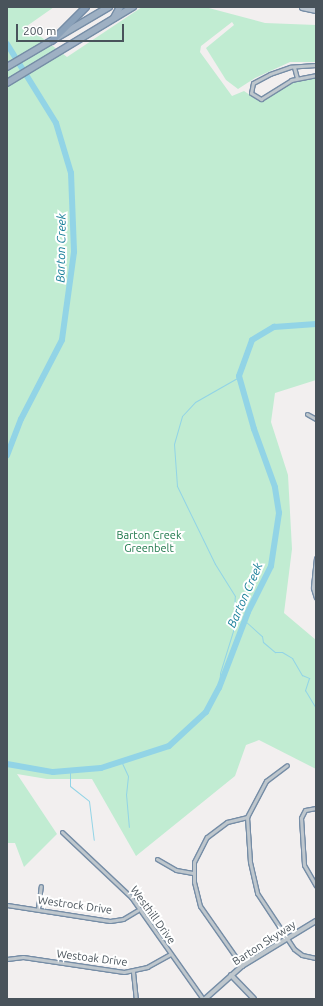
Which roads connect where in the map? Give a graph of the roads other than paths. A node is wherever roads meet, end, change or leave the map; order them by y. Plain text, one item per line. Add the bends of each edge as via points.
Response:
1 (86, 7) edge
2 (109, 7) edge
3 (120, 7) edge
4 (133, 7) edge
5 (302, 7) edge
6 (316, 10) edge
7 (110, 22) junction
8 (52, 41) junction
9 (316, 65) edge
10 (7, 67) edge
11 (294, 67) junction
12 (316, 75) edge
13 (297, 78) junction
14 (7, 83) edge
15 (307, 414) dead end
16 (316, 419) edge
17 (316, 558) edge
18 (316, 598) edge
19 (287, 765) dead end
20 (316, 808) edge
21 (247, 817) junction
22 (62, 832) dead end
23 (157, 859) dead end
24 (193, 873) junction
25 (41, 886) dead end
26 (316, 886) edge
27 (7, 905) edge
28 (38, 909) junction
29 (138, 910) junction
30 (316, 921) edge
31 (285, 939) junction
32 (170, 954) junction
33 (316, 958) edge
34 (7, 959) edge
35 (242, 966) junction
36 (133, 972) junction
37 (231, 975) junction
38 (136, 999) edge
39 (204, 999) edge
40 (254, 999) edge

1 - 8 highway
2 - 8 highway
3 - 7 highway
4 - 7 highway
5 - 6 main road
7 - 14 highway
8 - 10 highway
9 - 11 street
11 - 13 street
11 - 13 street via 253,83 251,93 261,99
12 - 13 street
15 - 16 street
17 - 18 street via 313,583
19 - 21 street via 266,781
20 - 26 street via 305,810 301,818 306,872
21 - 24 street via 227,822 207,837 196,853
21 - 31 street via 250,862 257,893
22 - 29 street, Westhill Drive via 121,887
23 - 24 street via 176,870
24 - 35 street via 200,906
25 - 28 street
27 - 28 street, Westrock Drive
28 - 29 street, Westrock Drive via 110,921 123,919
29 - 32 street, Westhill Drive
30 - 31 street, Barton Skyway
31 - 33 street via 302,955
31 - 35 street, Barton Skyway
32 - 36 street, Westoak Drive
32 - 39 street, Westhill Drive
34 - 36 street, Westoak Drive via 23,957 113,972
35 - 37 street, Barton Skyway
36 - 38 street
37 - 39 street, Barton Skyway
37 - 40 street

